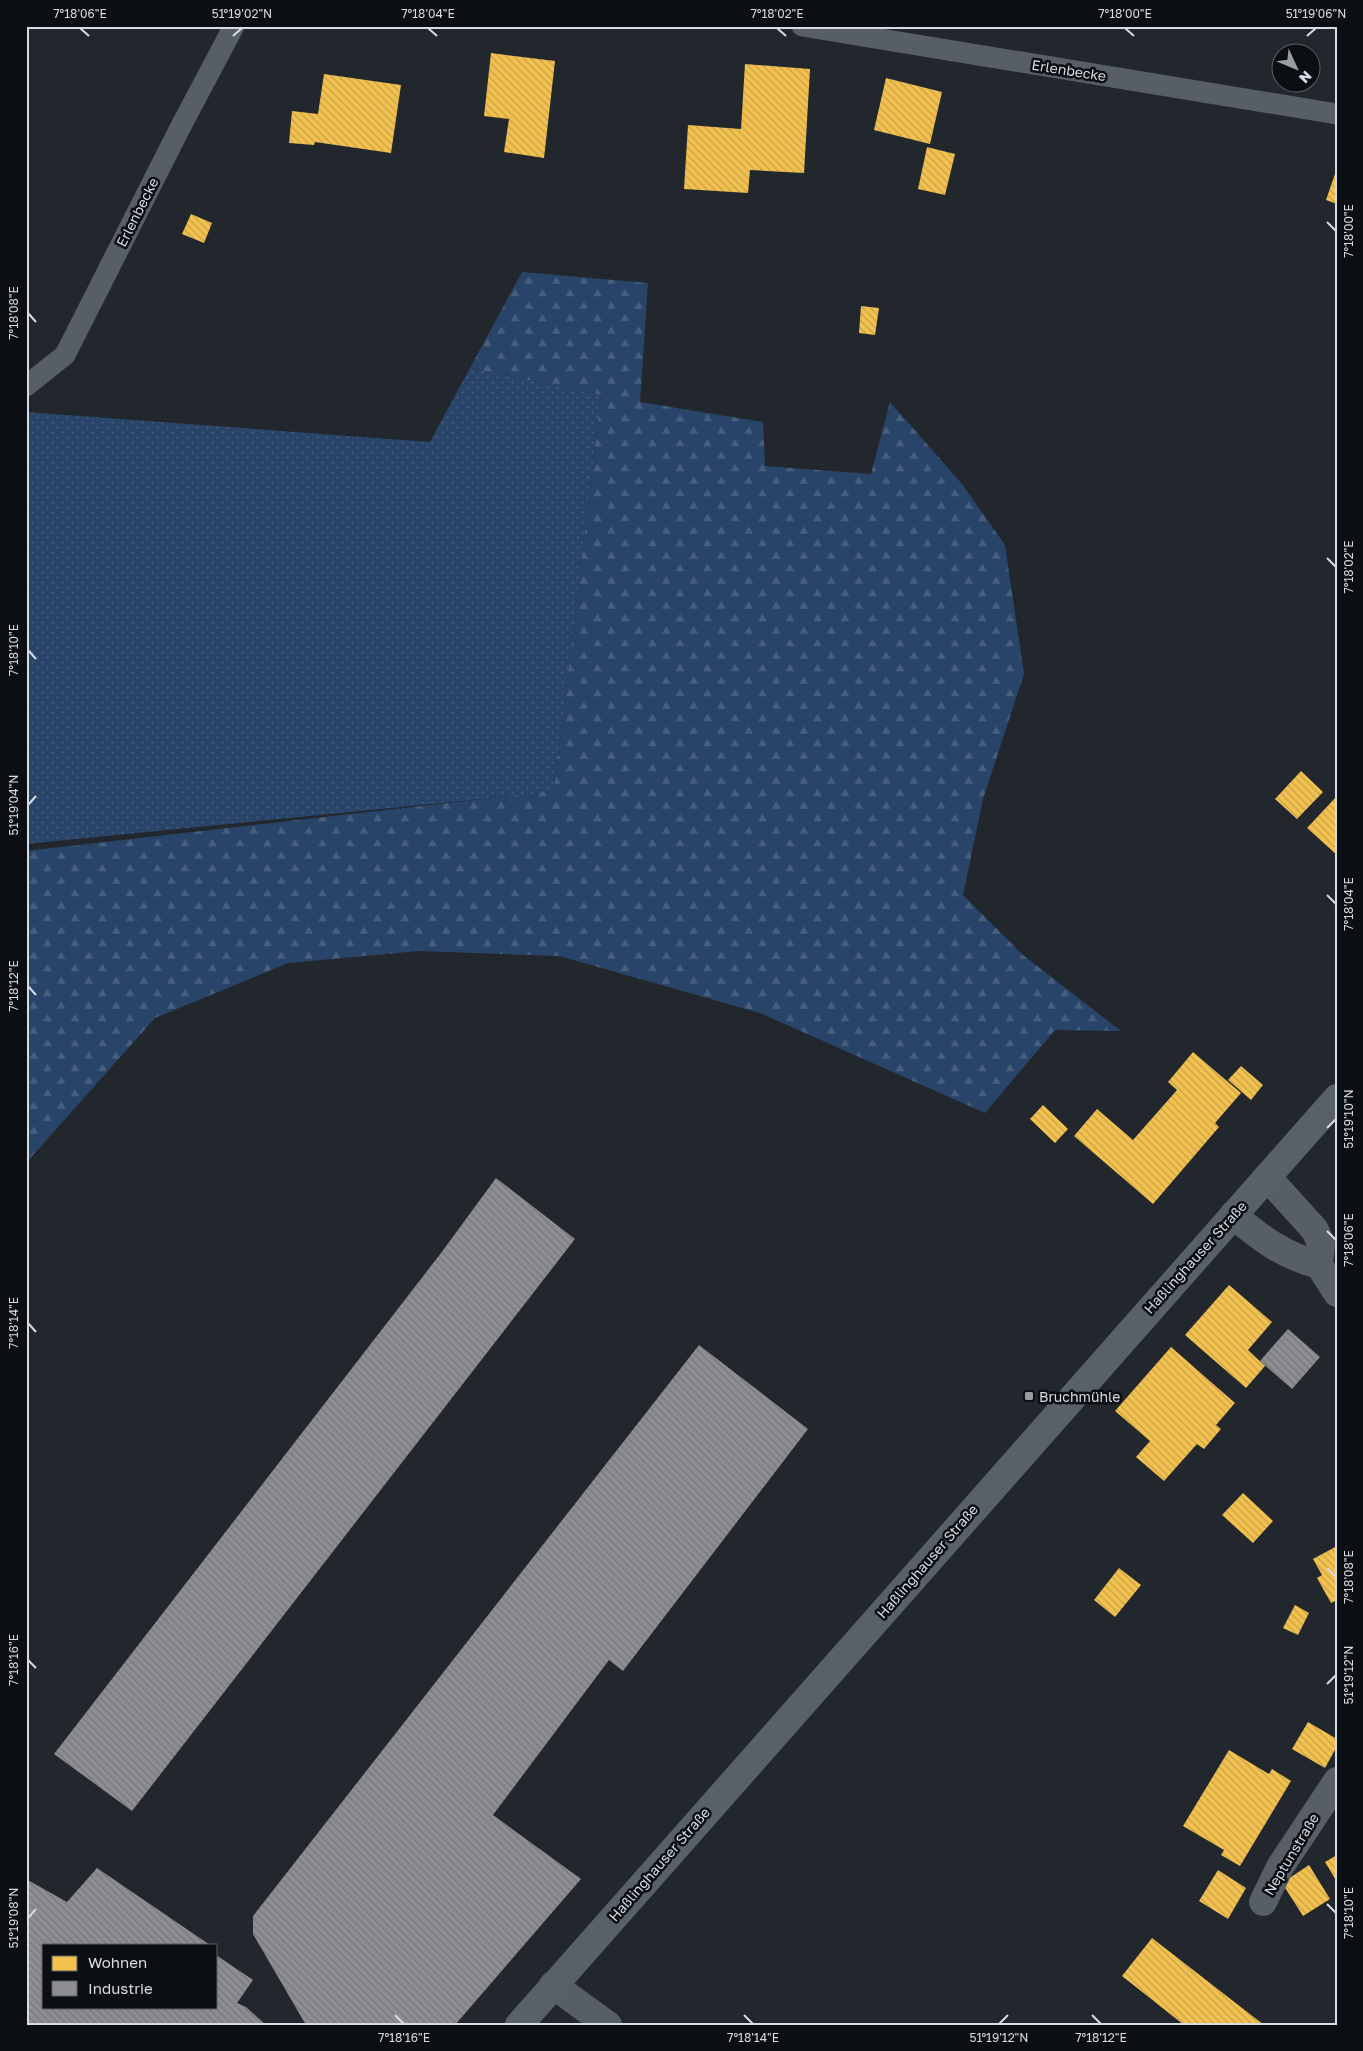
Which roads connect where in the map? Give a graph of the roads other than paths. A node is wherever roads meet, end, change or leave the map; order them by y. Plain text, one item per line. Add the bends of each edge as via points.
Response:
1 (234, 26) edge
2 (802, 26) edge
3 (1337, 114) edge
4 (26, 386) edge
5 (1337, 1098) edge
6 (1267, 1177) junction
7 (1232, 1215) junction
8 (1319, 1265) junction
9 (1337, 1293) edge
10 (1337, 1781) edge
11 (1263, 1902) dead end
12 (553, 1985) junction
13 (518, 2025) edge
14 (608, 2025) edge

1 - 4 lane, Erlenbecke via 65,355
2 - 3 lane, Erlenbecke
5 - 6 main road, Haßlinghauser Straße
6 - 7 main road, Haßlinghauser Straße
6 - 8 street via 1315,1230 1322,1244
7 - 8 street via 1278,1251
7 - 12 main road, Haßlinghauser Straße
8 - 9 street
10 - 11 street, Neptunstraße via 1280,1867
12 - 13 main road, Haßlinghauser Straße
12 - 14 street

